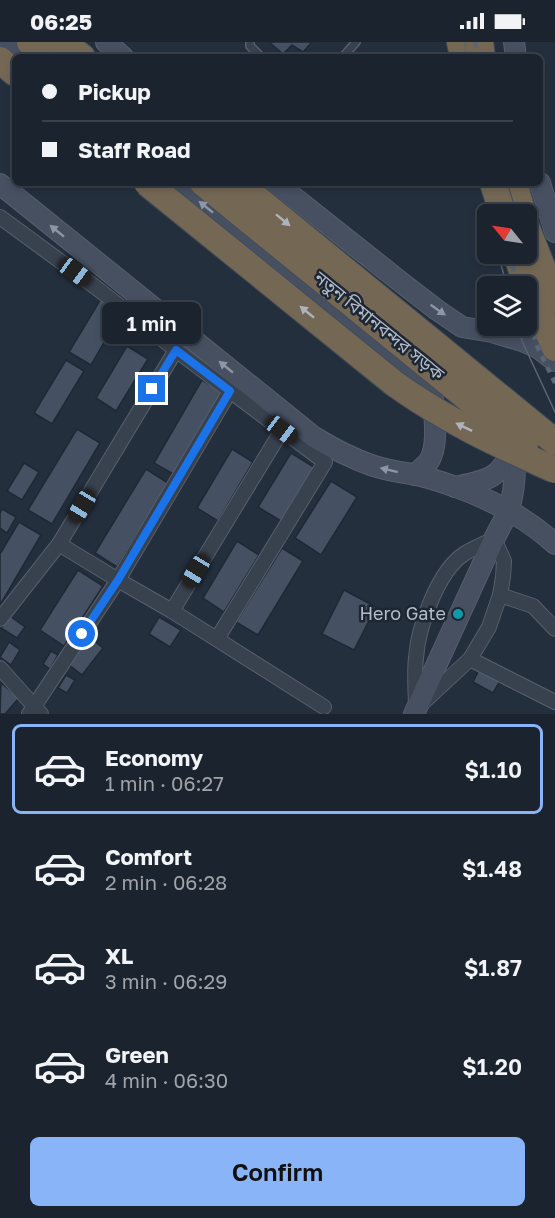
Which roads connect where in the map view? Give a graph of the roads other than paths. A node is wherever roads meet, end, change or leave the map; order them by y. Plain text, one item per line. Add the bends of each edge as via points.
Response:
1 (0, 42) edge
2 (30, 42) edge
3 (63, 42) edge
4 (106, 42) edge
5 (250, 42) edge
6 (356, 42) edge
7 (14, 54) edge
8 (44, 54) edge
9 (78, 54) edge
10 (120, 54) edge
11 (258, 54) edge
12 (346, 54) edge
13 (0, 60) edge
14 (12, 70) edge
15 (0, 184) edge
16 (151, 186) edge
17 (180, 186) edge
18 (207, 186) edge
19 (242, 186) edge
20 (280, 186) edge
21 (494, 186) edge
22 (515, 186) edge
23 (541, 186) edge
24 (500, 204) edge
25 (520, 204) edge
26 (0, 217) edge
27 (555, 232) edge
28 (359, 248) junction
29 (537, 254) edge
30 (520, 264) edge
31 (402, 284) junction
32 (555, 300) edge
33 (325, 302) junction
34 (462, 327) junction
35 (364, 333) junction
36 (450, 346) junction
37 (555, 348) edge
38 (176, 350) junction
39 (555, 361) edge
40 (432, 387) junction
41 (555, 442) edge
42 (515, 443) junction
43 (195, 451) junction
44 (555, 470) edge
45 (414, 475) junction
46 (455, 486) junction
47 (508, 511) junction
48 (494, 539) junction
49 (215, 541) junction
50 (59, 544) junction
51 (555, 544) edge
52 (118, 580) junction
53 (500, 596) junction
54 (172, 611) junction
55 (0, 619) edge
56 (555, 629) edge
57 (217, 639) junction
58 (470, 659) junction
59 (0, 668) edge
60 (555, 702) edge
61 (324, 707) dead end
62 (35, 711) edge
63 (415, 712) edge

1 - 7 main road
2 - 8 highway
3 - 9 highway
4 - 10 main road
5 - 11 lane
6 - 12 lane
13 - 14 highway
45 -> 15 main road via 372,466 314,437
44 -> 16 highway, bridge via 449,419 395,384
33 -> 17 main road
18 - 44 highway, নতুন বিমানবন্দর সড়ক, bridge
19 -> 41 highway, নতুন বিমানবন্দর সড়ক, bridge
20 - 28 main road
21 - 24 highway, bridge
22 - 25 highway
23 - 27 main road
26 - 38 street
28 - 31 main road
28 - 33 main road via 359,264 352,281 342,296
29 - 32 highway
30 - 37 highway
31 -> 34 main road
31 - 35 main road via 378,289 364,306 359,315
33 - 35 main road
34 - 36 main road
34 - 39 main road via 522,341
35 - 40 main road
36 - 40 main road
36 - 42 main road via 508,398 514,411
38 - 43 street via 230,391
38 - 50 street
40 - 45 main road via 433,452
42 - 46 main road via 502,468 492,477
42 - 47 main road via 515,476
43 - 49 street via 230,391 282,430
43 - 52 street
45 - 46 main road
46 - 47 main road
47 - 48 main road
47 - 51 main road
48 - 53 street via 504,561
48 - 63 main road
48 - 63 street via 455,562 427,610 416,657
49 - 54 street
49 - 57 street via 282,430 325,462
50 - 52 street
50 - 55 street
52 - 54 street
52 - 62 street
53 - 56 street via 533,606
53 - 58 street via 489,627
54 - 57 street
57 - 61 street
58 - 60 street
58 - 63 street
59 - 62 street

